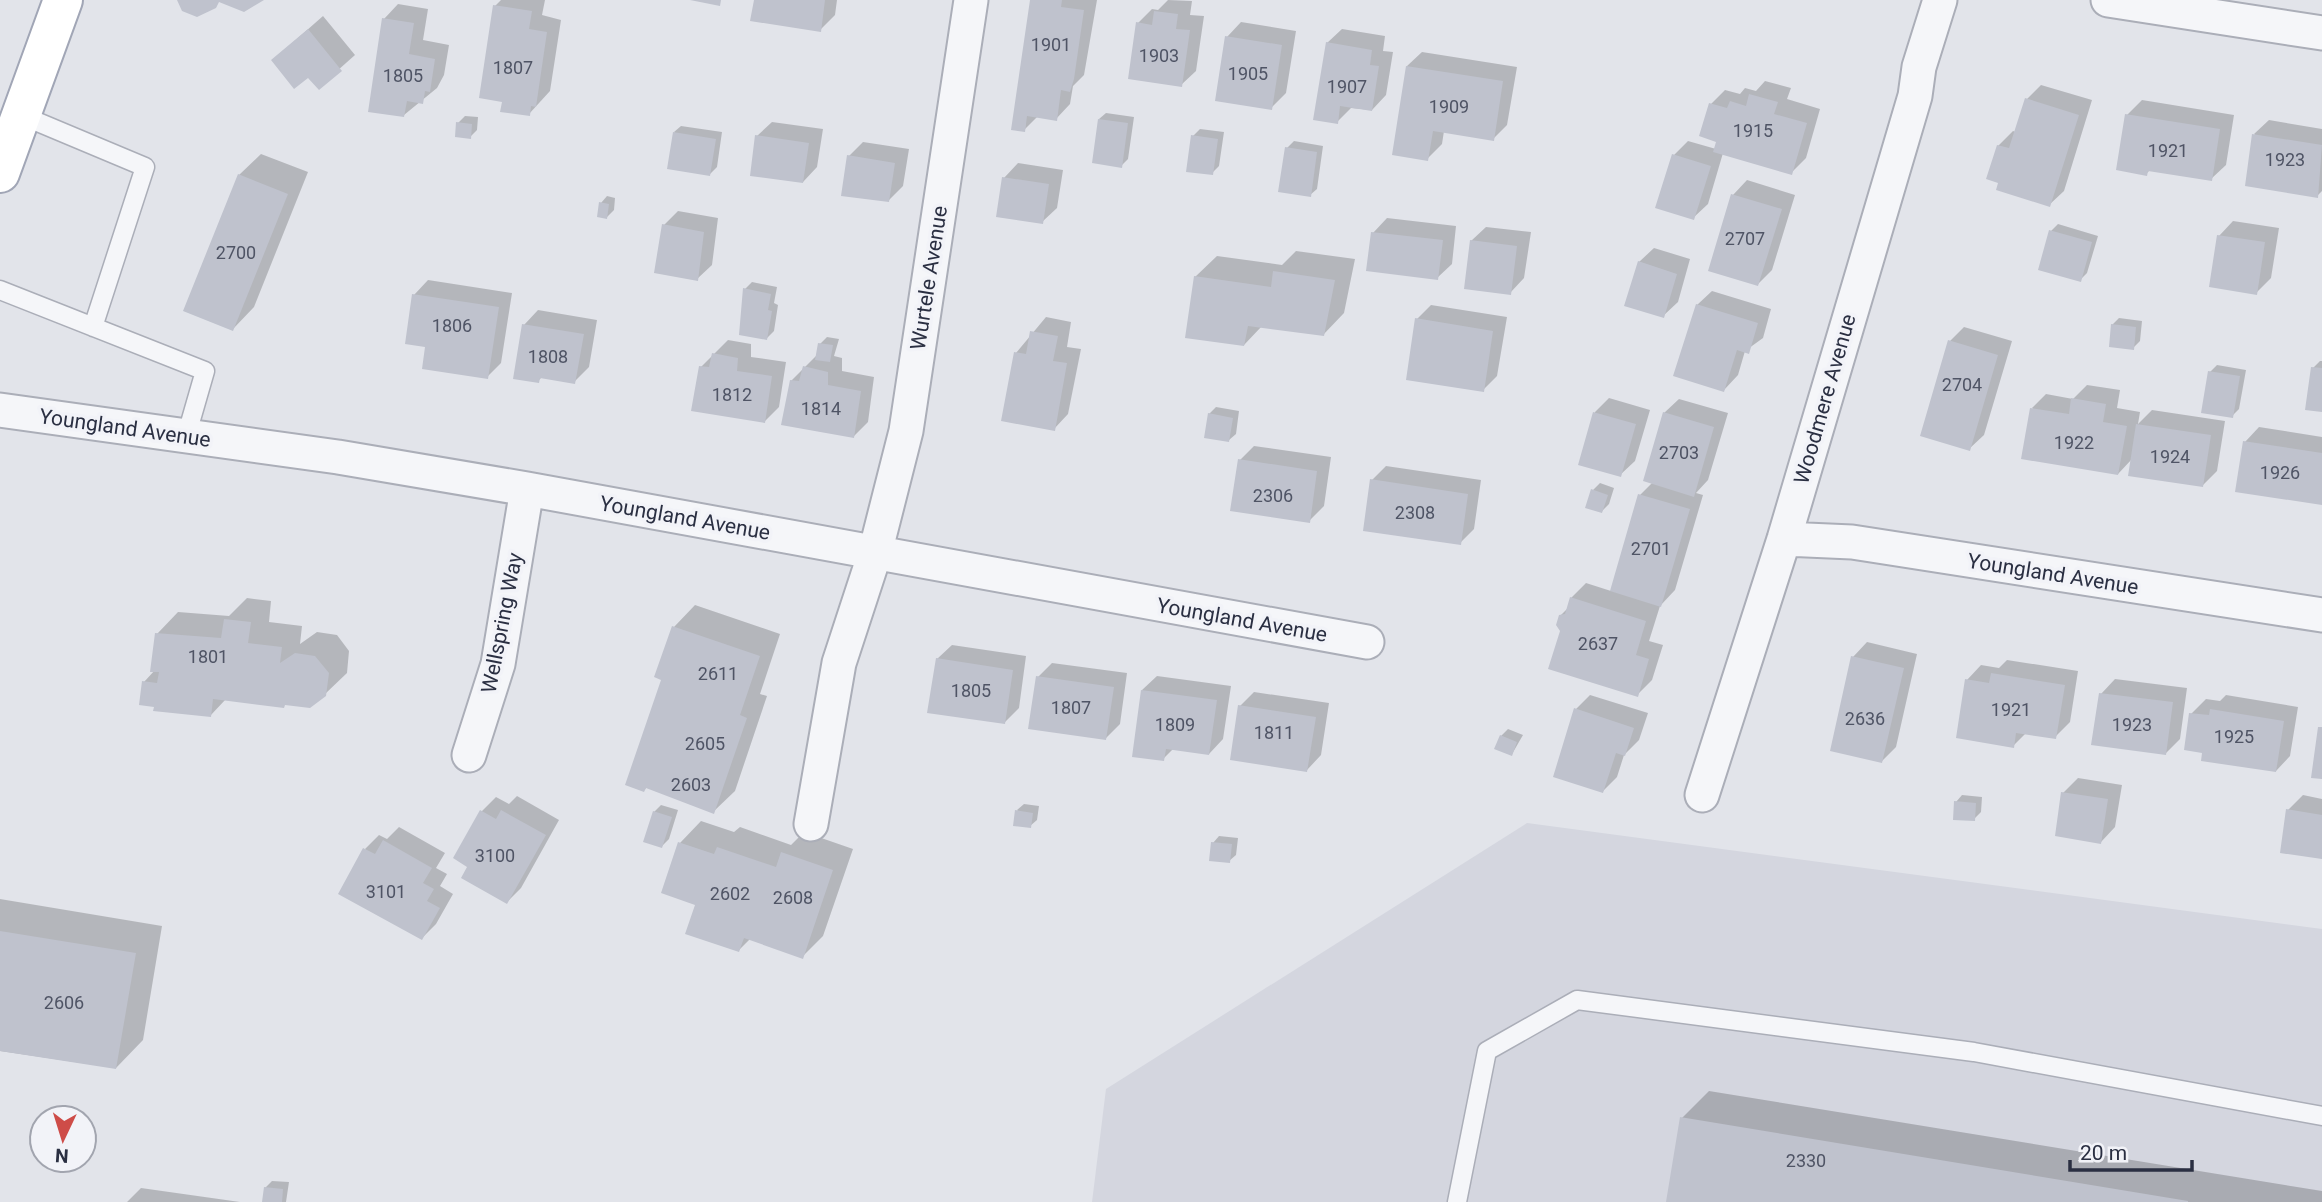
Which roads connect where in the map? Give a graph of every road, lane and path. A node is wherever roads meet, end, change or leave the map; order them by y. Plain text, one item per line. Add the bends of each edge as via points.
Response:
1 (63, 0) edge
2 (971, 0) edge
3 (1940, 0) edge
4 (2108, 0) edge
5 (2322, 33) edge
6 (21, 115) junction
7 (0, 173) edge
8 (0, 290) edge
9 (93, 327) junction
10 (0, 410) edge
11 (186, 437) junction
12 (527, 489) junction
13 (1784, 539) junction
14 (876, 553) junction
15 (2322, 615) edge
16 (1367, 642) dead end
17 (469, 755) dead end
18 (1702, 795) dead end
19 (811, 824) dead end
20 (2322, 1116) edge
21 (1457, 1202) edge

1 - 6 main road
2 - 14 street, Wurtele Avenue via 906,430
3 - 13 street, Woodmere Avenue
4 - 5 street
6 - 7 main road
6 - 9 lane via 145,167
8 - 9 lane
9 - 11 lane via 205,371
10 - 11 street, Youngland Avenue
11 - 12 street, Youngland Avenue
12 - 14 street, Youngland Avenue
12 - 17 street, Wellspring Way via 498,664
13 - 15 street, Youngland Avenue via 1852,542
13 - 18 street, Woodmere Avenue
14 - 16 street, Youngland Avenue
14 - 19 street, Wurtele Avenue via 839,663
20 - 21 lane via 1974,1052 1577,1000 1487,1051

